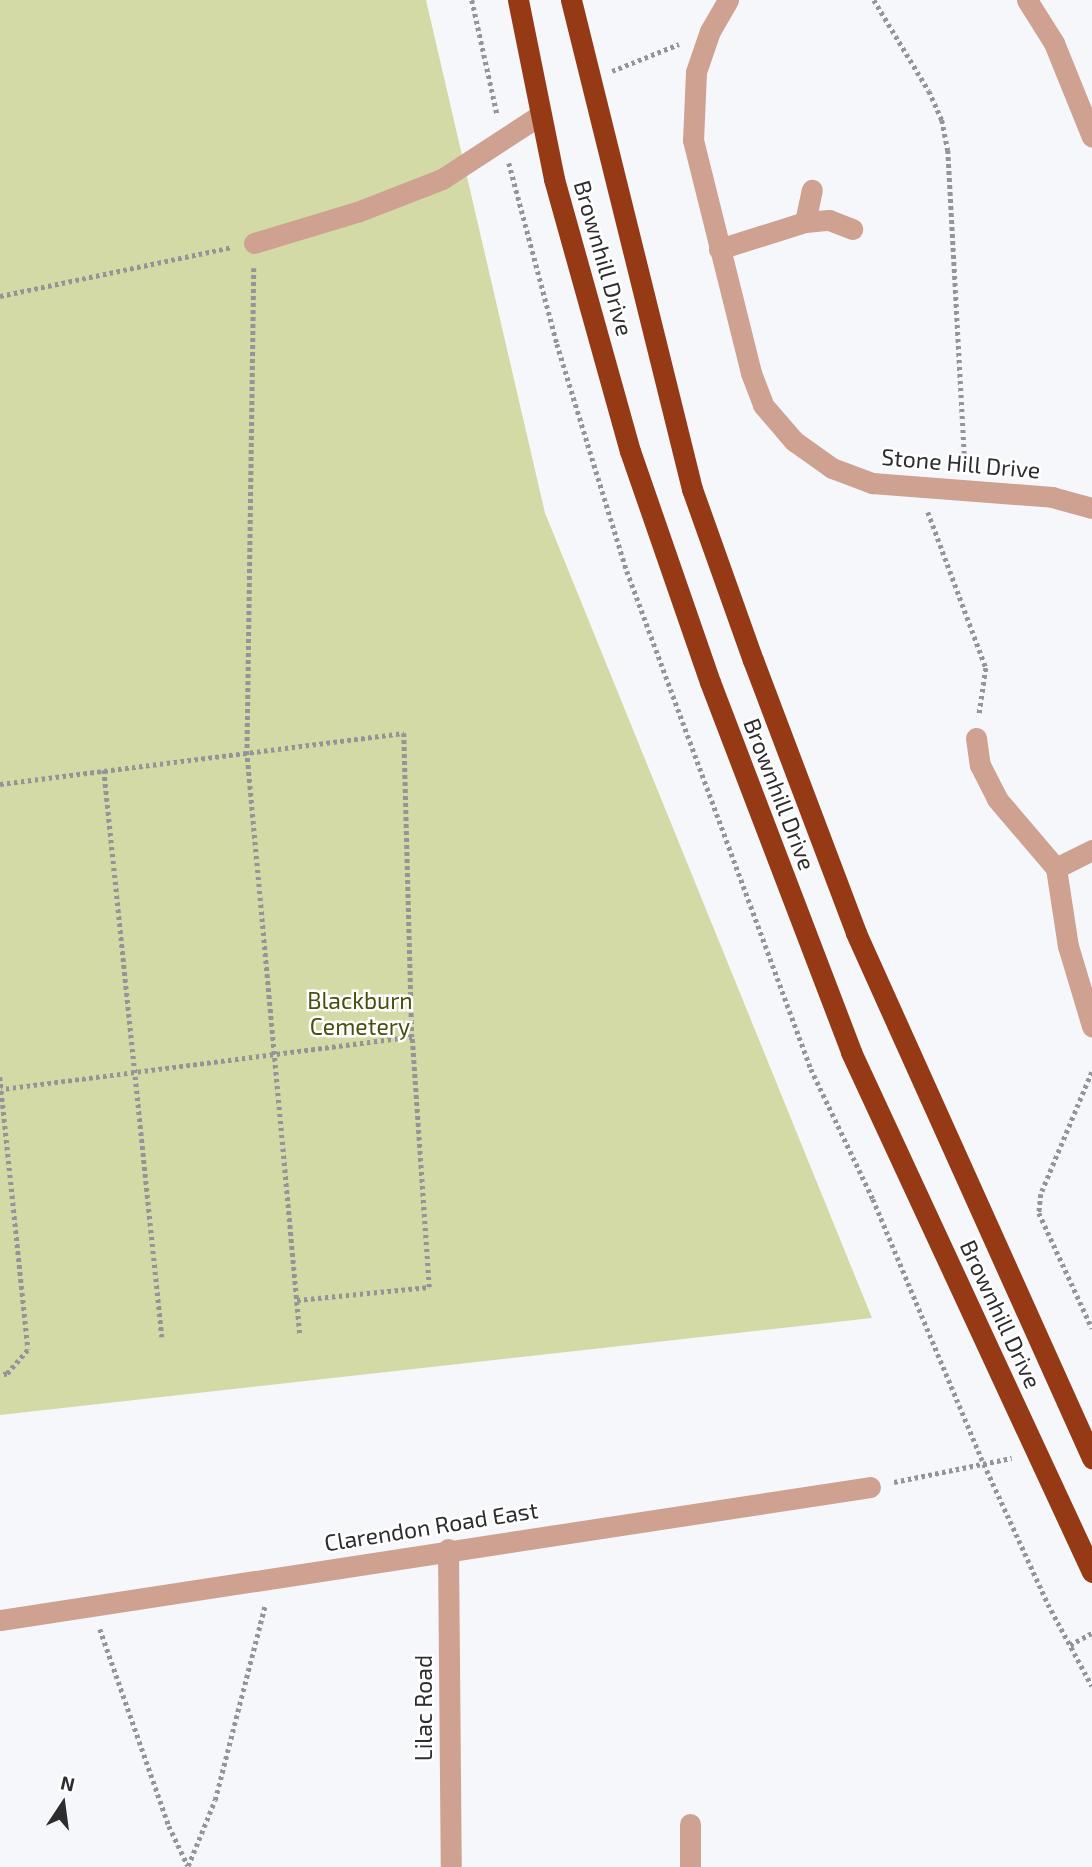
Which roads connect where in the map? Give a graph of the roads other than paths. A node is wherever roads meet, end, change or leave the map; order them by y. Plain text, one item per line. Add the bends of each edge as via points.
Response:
1 (518, 0) edge
2 (571, 0) edge
3 (1027, 0) edge
4 (727, 1) edge
5 (540, 115) junction
6 (1092, 137) edge
7 (812, 190) dead end
8 (805, 222) junction
9 (852, 229) dead end
10 (254, 243) road end
11 (719, 249) junction
12 (1092, 508) edge
13 (976, 738) road end
14 (1092, 850) edge
15 (1056, 868) junction
16 (1092, 1026) edge
17 (1092, 1458) edge
18 (870, 1487) road end
19 (448, 1549) junction
20 (1092, 1572) edge
21 (0, 1620) edge
22 (690, 1824) dead end
23 (451, 1867) edge
24 (691, 1867) edge

1 - 5 highway, Brownhill Drive
2 - 17 highway, Brownhill Drive via 692,489 752,660 856,933
3 - 6 street via 1054,43
4 - 11 street, Stone Hill Drive via 710,31 696,72 694,140
5 - 10 street via 442,179 357,212
5 - 20 highway, Brownhill Drive via 630,451 710,682 851,1052
7 - 8 street
8 - 9 street via 829,220
8 - 11 street
11 - 12 street, Stone Hill Drive via 763,405 794,441 832,468 872,483 967,494 1052,497
13 - 15 street via 981,765 997,799
14 - 15 street
15 - 16 street via 1068,946
18 - 19 street, Clarendon Road East
19 - 21 street, Clarendon Road East
19 - 23 street, Lilac Road
22 - 24 street

